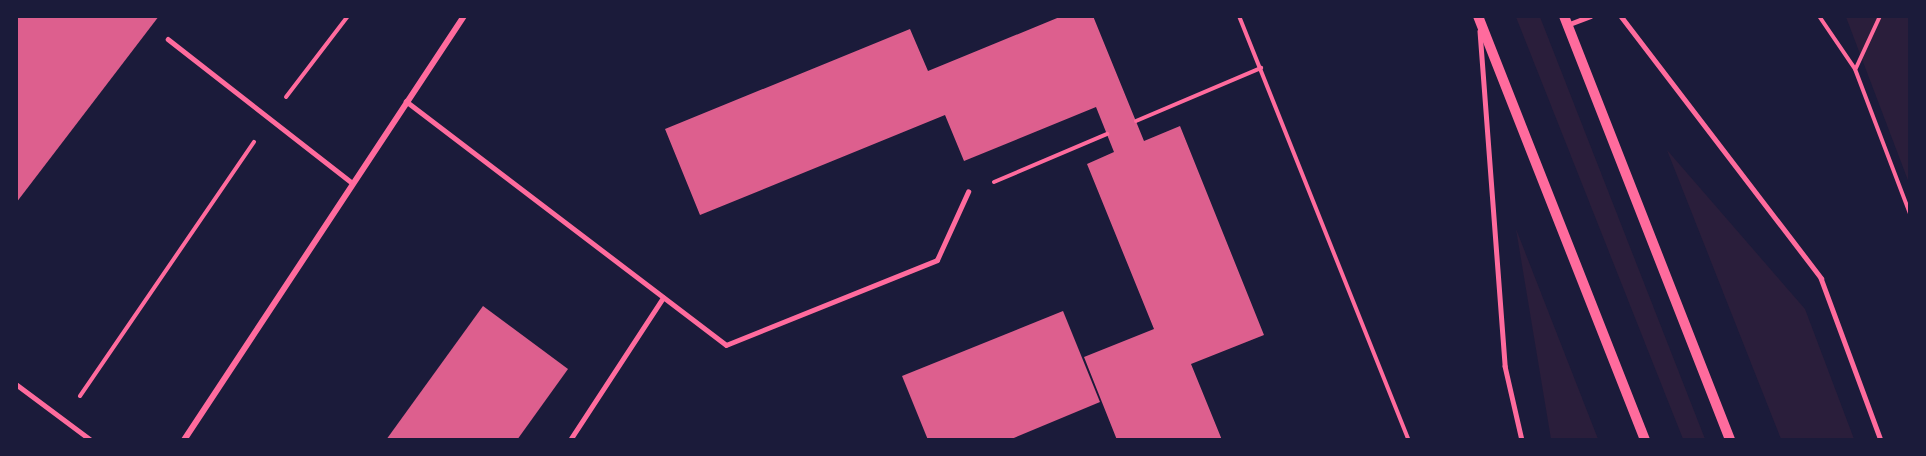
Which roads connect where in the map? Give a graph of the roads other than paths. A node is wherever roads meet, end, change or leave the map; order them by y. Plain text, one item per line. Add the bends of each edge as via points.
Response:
1 (464, 16) edge
2 (1590, 16) edge
3 (1621, 16) edge
4 (1479, 18) edge
5 (1566, 21) edge
6 (168, 39) dead end
7 (406, 100) junction
8 (352, 183) junction
9 (968, 192) road end
10 (663, 298) junction
11 (16, 384) edge
12 (91, 440) edge
13 (184, 440) edge
14 (570, 440) edge
15 (1522, 440) edge
16 (1645, 440) edge
17 (1730, 440) edge
18 (1881, 440) edge

1 - 7 street
2 - 5 lane
3 - 18 lane via 1821,278
4 - 15 lane via 1505,366
4 - 16 street
5 - 17 street
6 - 8 lane
7 - 8 street
7 - 10 lane
8 - 13 street
9 - 10 lane via 937,260 726,345
10 - 14 lane
11 - 12 lane

